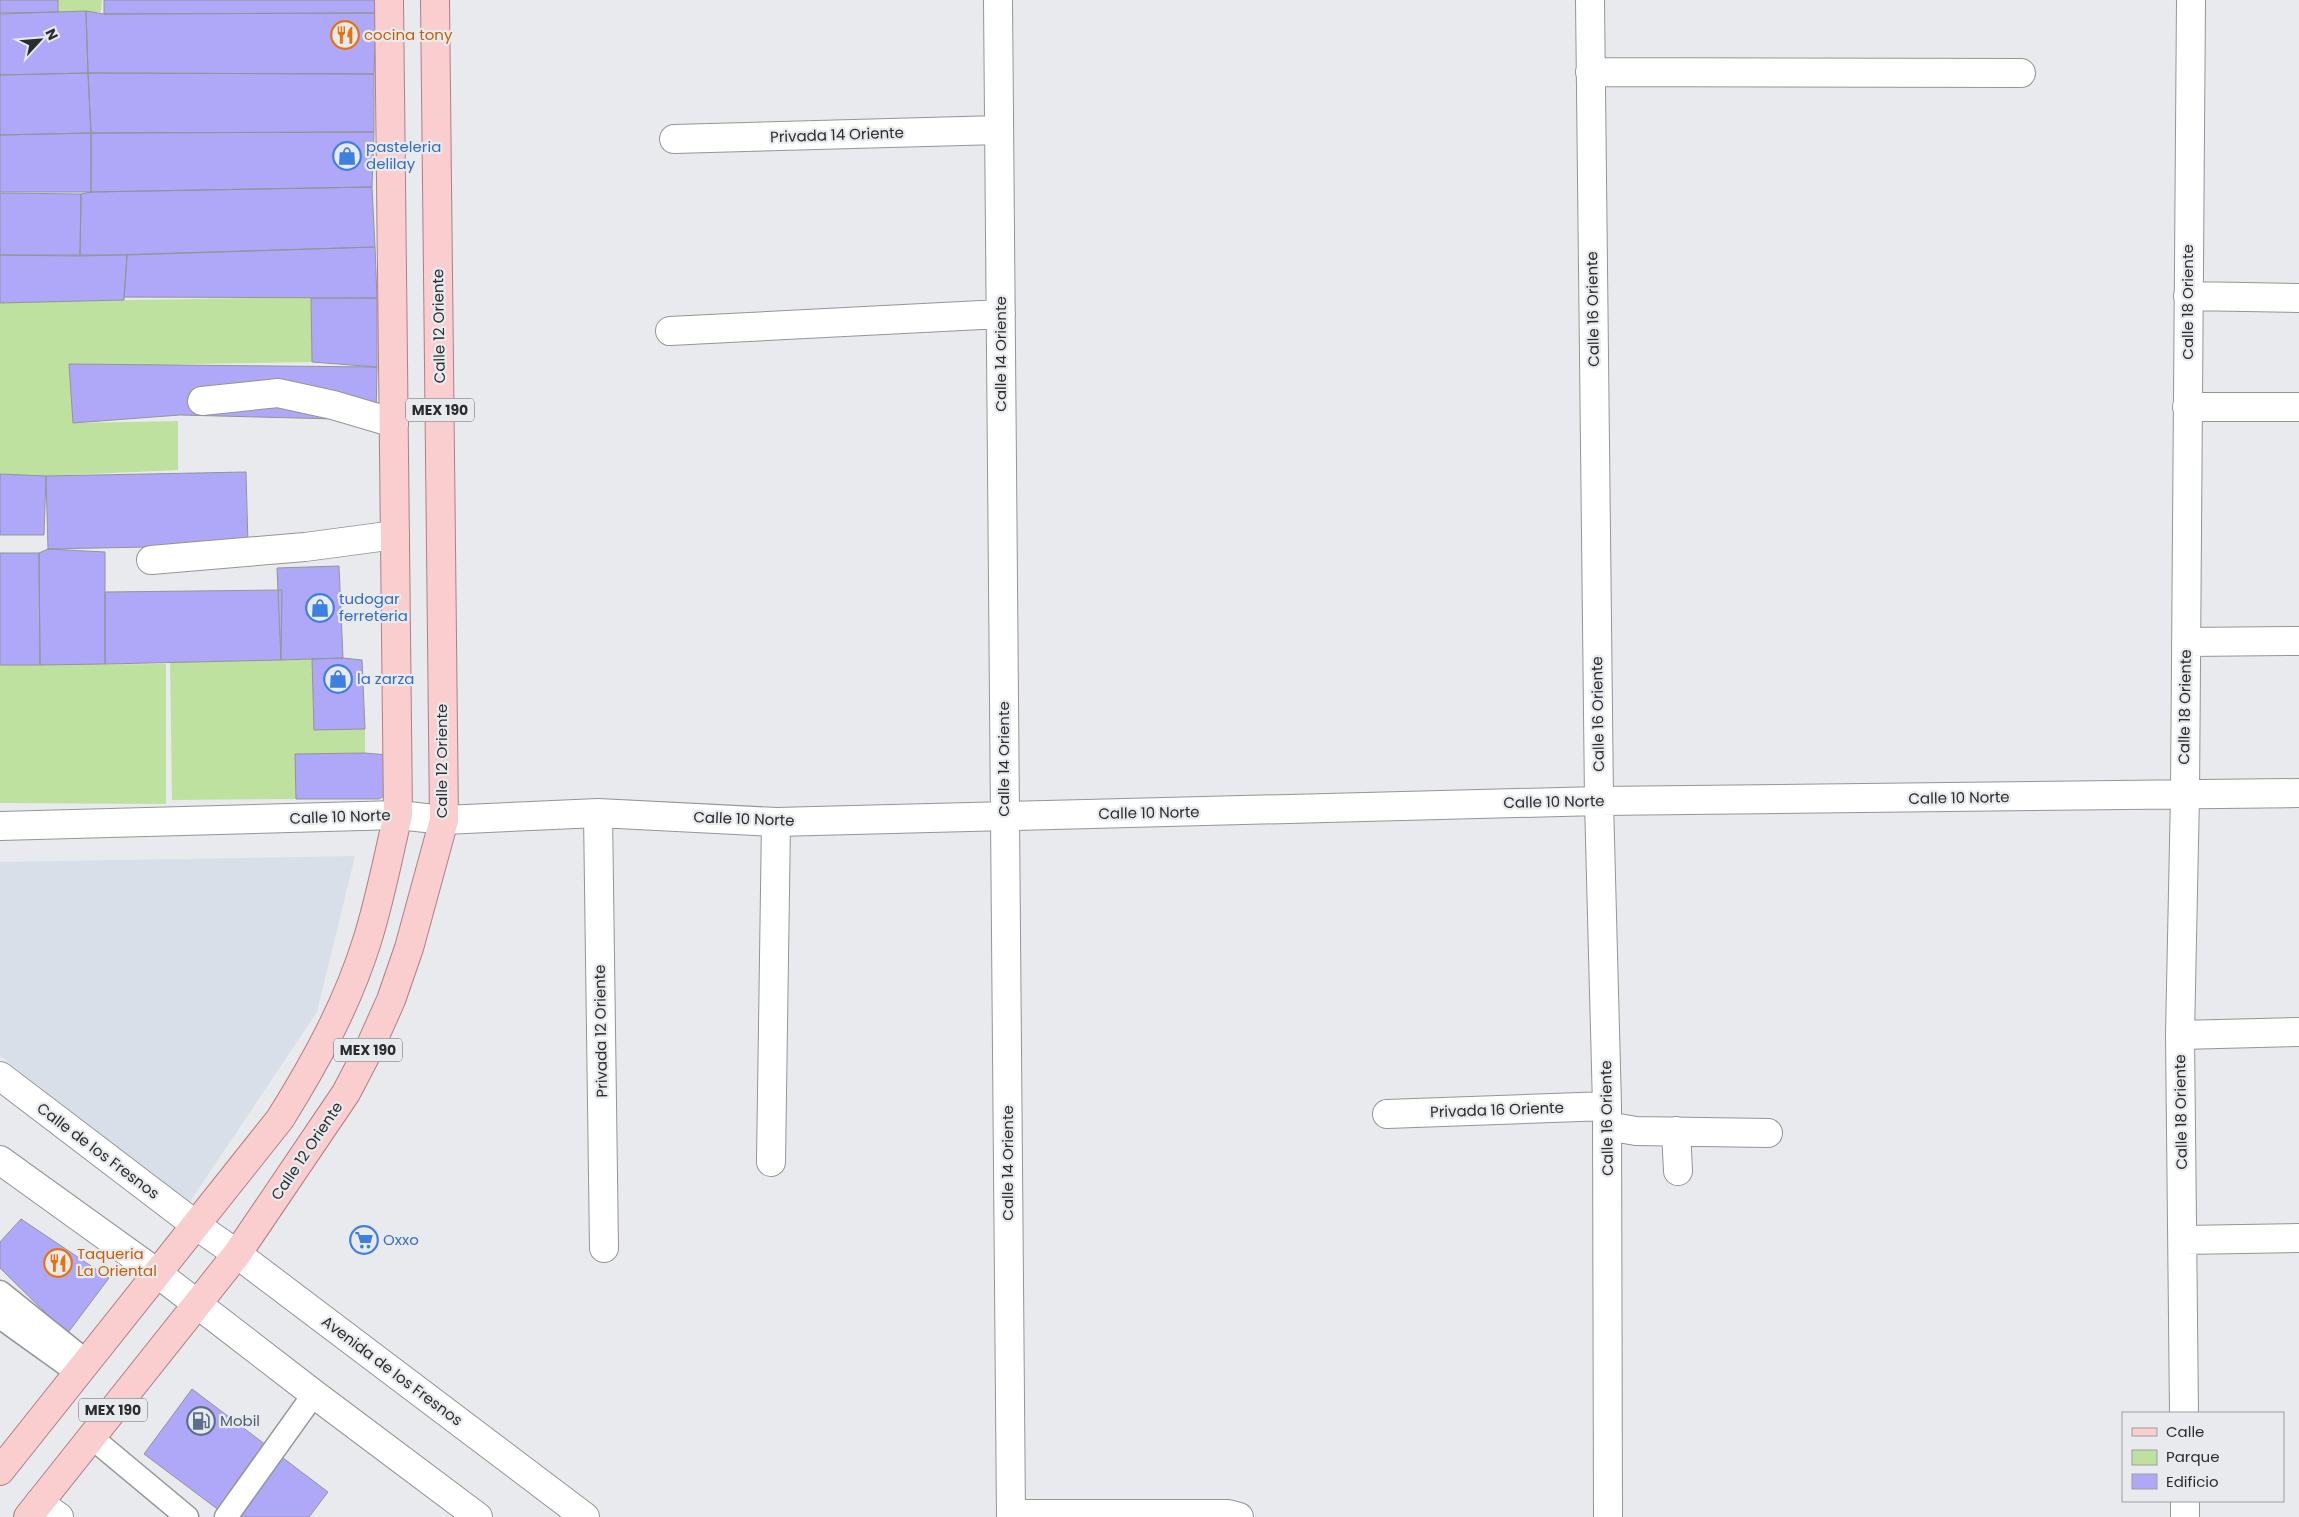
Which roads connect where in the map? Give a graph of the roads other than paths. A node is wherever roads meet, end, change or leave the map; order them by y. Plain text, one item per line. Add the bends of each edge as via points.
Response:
1 (389, 0) edge
2 (435, 0) edge
3 (998, 0) edge
4 (1590, 0) edge
5 (2191, 0) edge
6 (1590, 72) junction
7 (2021, 74) dead end
8 (999, 130) junction
9 (674, 139) dead end
10 (2188, 296) junction
11 (2299, 298) edge
12 (1001, 314) junction
13 (670, 332) dead end
14 (202, 401) dead end
15 (2188, 407) junction
16 (2299, 407) edge
17 (394, 424) junction
18 (395, 535) junction
19 (150, 560) dead end
20 (2299, 641) edge
21 (2186, 642) junction
22 (2299, 793) edge
23 (2184, 795) junction
24 (1599, 801) junction
25 (598, 813) junction
26 (398, 815) junction
27 (1005, 816) junction
28 (444, 820) junction
29 (776, 822) junction
30 (0, 826) edge
31 (2299, 1032) edge
32 (2180, 1034) junction
33 (0, 1076) edge
34 (1387, 1114) dead end
35 (1607, 1116) junction
36 (1676, 1132) junction
37 (1768, 1133) dead end
38 (771, 1162) dead end
39 (3, 1167) edge
40 (1678, 1171) dead end
41 (197, 1226) junction
42 (2299, 1238) edge
43 (2183, 1240) junction
44 (604, 1248) dead end
45 (237, 1254) junction
46 (157, 1273) junction
47 (0, 1292) edge
48 (197, 1303) junction
49 (0, 1317) edge
50 (81, 1367) junction
51 (314, 1394) junction
52 (2184, 1412) edge
53 (91, 1438) junction
54 (0, 1471) edge
55 (2184, 1502) edge
56 (42, 1512) edge
57 (1011, 1516) edge
58 (188, 1517) edge
59 (226, 1517) edge
60 (477, 1517) edge
61 (585, 1517) edge
62 (1239, 1517) edge
63 (1608, 1517) edge
64 (2185, 1517) edge

1 - 17 main road, MEX 190
2 - 28 main road, Calle 12 Oriente / MEX 190
3 - 8 street, Calle 14 Oriente
4 - 6 street, Calle 16 Oriente
5 - 10 street, Calle 18 Oriente
6 - 7 street
6 - 24 street, Calle 16 Oriente
8 - 9 street, Privada 14 Oriente
8 - 12 street, Calle 14 Oriente
10 - 11 street
10 - 15 street, Calle 18 Oriente
12 - 13 street
12 - 27 street, Calle 14 Oriente
14 - 17 street via 278,393 333,405
15 - 16 street
15 - 21 street, Calle 18 Oriente
17 - 18 main road, MEX 190
18 - 19 street via 305,547
18 - 26 main road, MEX 190
20 - 21 street
21 - 23 street, Calle 18 Oriente
22 - 23 street, Calle 10 Norte
23 - 24 street, Calle 10 Norte
23 - 32 street, Calle 18 Oriente
24 - 27 street, Calle 10 Norte
24 - 35 street, Calle 16 Oriente
25 - 28 street, Calle 10 Norte
25 - 29 street, Calle 10 Norte
25 - 44 street, Privada 12 Oriente
26 - 28 street, Calle 10 Norte
26 - 30 street, Calle 10 Norte
26 - 41 main road, MEX 190 via 366,942 329,1034 280,1119
27 - 29 street, Calle 10 Norte
27 - 57 street, Calle 14 Oriente
28 - 45 main road, Calle 12 Oriente / MEX 190 via 409,948 370,1047 346,1093
29 - 38 street
31 - 32 street
32 - 43 street, Calle 18 Oriente
33 - 41 street, Calle de los Fresnos
34 - 35 street, Privada 16 Oriente
35 - 36 street, Privada 16 Oriente via 1636,1130
35 - 63 street, Calle 16 Oriente
36 - 37 street, Privada 16 Oriente
36 - 40 street
39 - 46 street
41 - 45 street, Avenida de los Fresnos
41 - 46 main road, MEX 190
42 - 43 street
43 - 52 street, Calle 18 Oriente
45 - 48 main road, Calle 12 Oriente / MEX 190
45 - 61 street, Avenida de los Fresnos
46 - 48 street
46 - 50 main road, MEX 190
47 - 50 lane
48 - 51 street
48 - 53 main road, Calle 12 Oriente / MEX 190
49 - 50 lane
50 - 54 main road, MEX 190
51 - 59 lane
51 - 60 street
53 - 56 main road, Calle 12 Oriente / MEX 190
53 - 58 lane
55 - 64 street
57 - 62 street via 1228,1514

